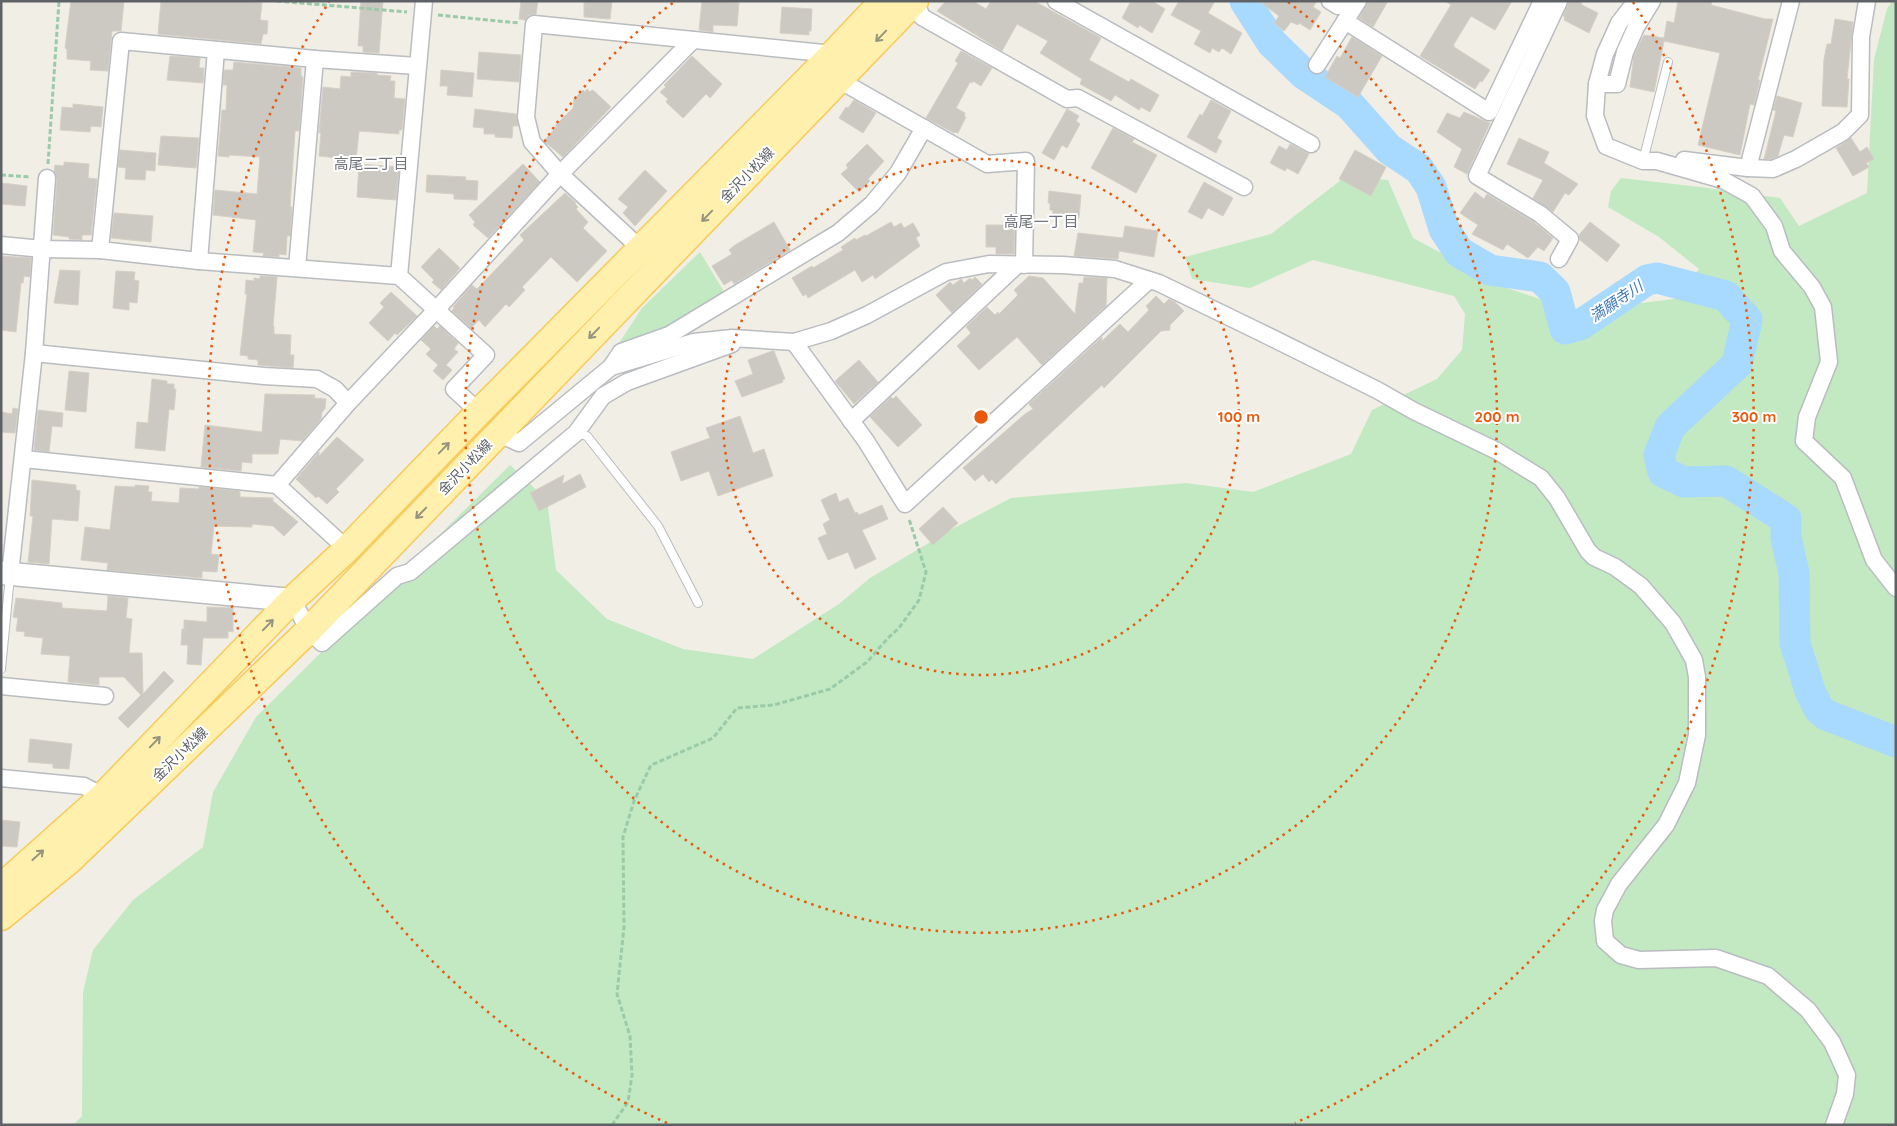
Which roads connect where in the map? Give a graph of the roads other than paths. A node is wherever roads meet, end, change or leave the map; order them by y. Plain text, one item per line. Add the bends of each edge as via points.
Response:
1 (424, 1) edge
2 (883, 1) edge
3 (915, 1) edge
4 (1056, 1) edge
5 (1330, 1) edge
6 (1342, 1) edge
7 (1358, 1) edge
8 (1542, 1) edge
9 (1559, 1) edge
10 (1636, 1) edge
11 (1652, 1) edge
12 (1791, 1) edge
13 (1867, 1) edge
14 (1345, 21) junction
15 (693, 40) junction
16 (216, 50) junction
17 (833, 54) junction
18 (315, 59) junction
19 (1668, 62) dead end
20 (1317, 65) dead end
21 (417, 66) junction
22 (839, 80) junction
23 (1597, 84) junction
24 (924, 128) junction
25 (1311, 144) dead end
26 (1643, 161) junction
27 (1668, 164) junction
28 (1748, 168) junction
29 (560, 174) junction
30 (47, 178) road end
31 (1244, 186) dead end
32 (1, 245) edge
33 (640, 248) junction
34 (42, 249) junction
35 (100, 250) junction
36 (1560, 259) dead end
37 (199, 261) junction
38 (1021, 265) junction
39 (297, 268) junction
40 (399, 276) junction
41 (1149, 280) junction
42 (436, 310) junction
43 (747, 339) junction
44 (794, 342) junction
45 (34, 353) junction
46 (611, 367) junction
47 (348, 403) junction
48 (478, 412) junction
49 (852, 421) junction
50 (498, 433) junction
51 (576, 434) junction
52 (24, 459) junction
53 (277, 485) junction
54 (347, 549) junction
55 (6, 574) edge
56 (1896, 588) edge
57 (292, 600) junction
58 (698, 603) dead end
59 (309, 630) junction
60 (1, 669) edge
61 (1, 686) edge
62 (105, 696) dead end
63 (1, 778) edge
64 (103, 796) junction
65 (1, 887) edge
66 (1, 916) edge
67 (1834, 1125) edge

1 - 21 street
2 - 17 main road, 金沢小松線
3 -> 22 main road, 金沢小松線
3 - 31 street via 922,18 1067,99 1078,98
4 - 25 street
5 - 6 street via 1338,6
7 - 14 street
8 - 14 street via 1490,112
9 - 36 street via 1477,176 1540,214 1570,240
10 - 23 street via 1619,23 1605,54
11 - 23 street via 1624,52 1617,84
12 - 28 street
13 - 28 street via 1860,37 1860,115 1844,132 1796,159 1773,168
14 - 20 street
15 - 17 street
15 - 29 street
15 - 29 street via 534,24 526,117 532,142
16 - 18 street
16 - 35 street via 121,41
16 - 37 street
17 - 33 main road, 金沢小松線
18 - 21 street
18 - 39 street
19 - 26 lane
21 - 40 street
22 - 24 street
22 -> 50 main road, 金沢小松線
23 - 26 street via 1596,116 1606,146
24 - 38 street via 988,164 1026,161
24 - 46 street via 898,173 872,204 838,233 669,335 621,352
26 - 27 street
27 - 28 street via 1680,160
27 - 56 street via 1723,180 1752,196 1774,226 1782,251 1812,287 1823,307 1829,362 1806,417 1804,441 1843,478 1874,560
29 - 33 street
29 - 42 street
30 - 34 street
32 - 34 street
33 - 48 main road, 金沢小松線
34 - 35 street
34 - 45 street
35 - 37 street
37 - 39 street
38 - 41 street via 1115,269
38 - 44 street via 989,264 946,272 867,315 831,331
38 - 49 street
39 - 40 street
40 - 42 street
41 - 49 street via 905,504
41 - 67 street via 1497,451 1540,478 1557,498 1588,551 1641,586 1673,623 1694,660 1697,677 1697,735 1687,783 1666,825 1620,884 1605,910 1605,941 1621,955 1639,960 1716,958 1768,976 1808,1010 1832,1042 1847,1075 1845,1094
42 - 47 street
42 - 48 street via 486,355 454,389
43 - 44 street
43 - 46 street via 694,342
43 - 51 street via 627,382 603,396
44 - 49 street
45 - 47 street via 317,379 335,388
45 - 52 street
46 - 50 street via 519,444
47 - 53 street
54 -> 48 main road, 金沢小松線
50 -> 59 main road, 金沢小松線
51 - 58 lane via 587,436 658,526
51 - 59 street via 410,572 396,576 322,643
52 - 53 street
52 - 55 street
53 - 54 street
54 - 57 main road, 金沢小松線
55 - 57 street
55 - 60 lane
57 - 59 street
64 -> 57 main road, 金沢小松線
59 - 66 main road, 金沢小松線 via 70,860
61 - 62 street
63 - 64 street via 84,786
65 -> 64 main road, 金沢小松線

